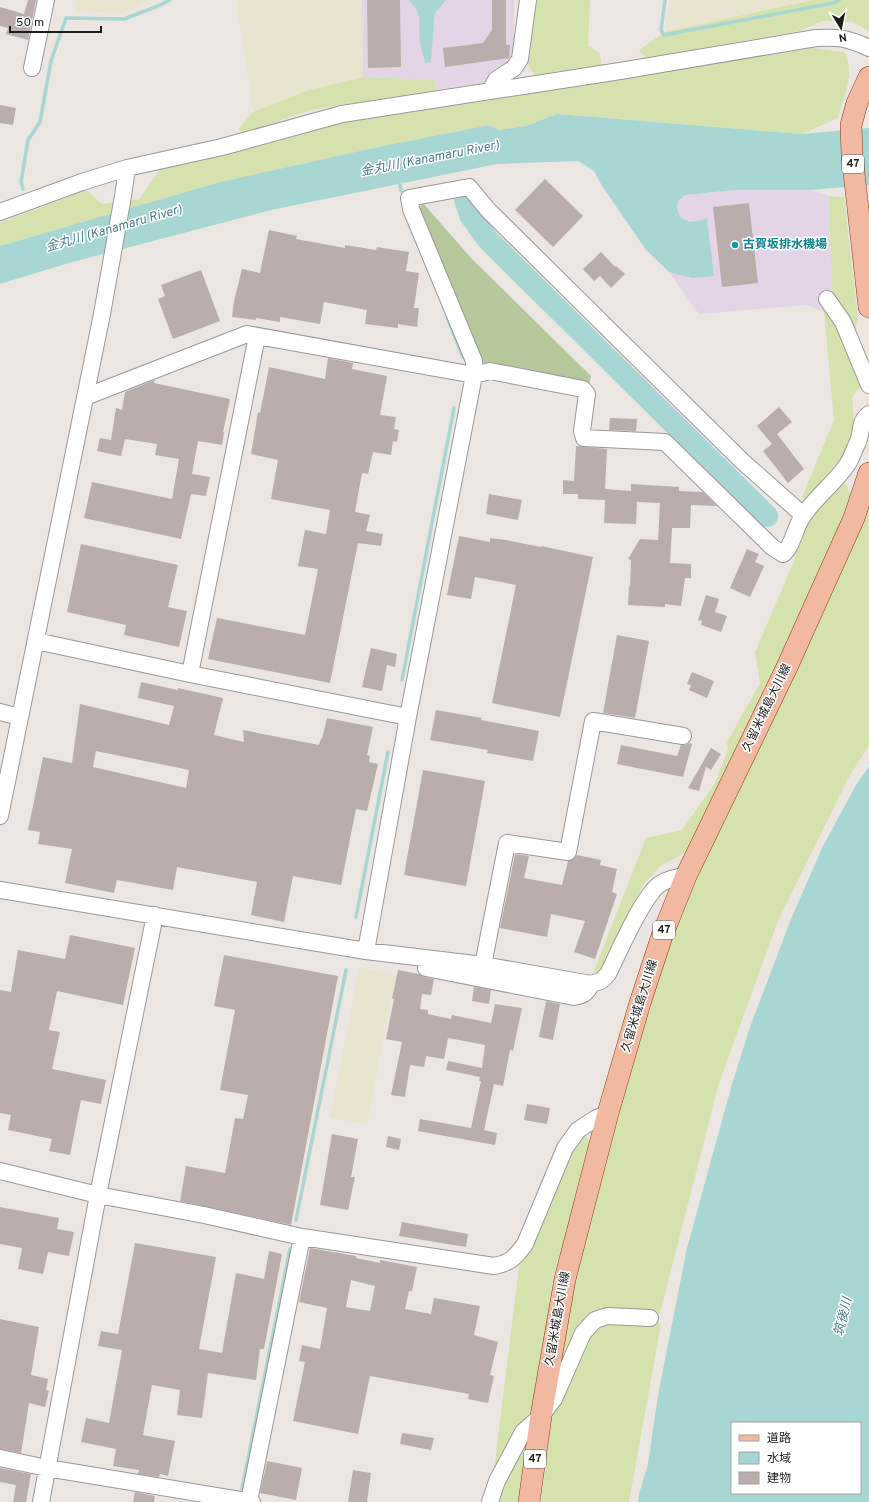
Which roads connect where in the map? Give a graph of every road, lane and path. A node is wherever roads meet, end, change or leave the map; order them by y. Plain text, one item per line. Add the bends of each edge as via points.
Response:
1 (46, 0) edge
2 (528, 0) edge
3 (869, 48) edge
4 (32, 68) dead end
5 (869, 77) edge
6 (490, 91) junction
7 (127, 168) junction
8 (0, 212) edge
9 (827, 299) dead end
10 (869, 307) edge
11 (257, 336) junction
12 (474, 375) junction
13 (869, 385) edge
14 (85, 397) junction
15 (869, 414) edge
16 (869, 473) edge
17 (803, 515) junction
18 (36, 641) junction
19 (190, 674) junction
20 (0, 712) edge
21 (20, 717) junction
22 (408, 717) junction
23 (683, 736) dead end
24 (0, 816) edge
25 (686, 876) junction
26 (0, 890) edge
27 (156, 916) junction
28 (366, 951) junction
29 (405, 956) junction
30 (483, 965) junction
31 (591, 984) junction
32 (608, 1113) junction
33 (0, 1171) edge
34 (98, 1195) junction
35 (302, 1237) junction
36 (650, 1318) dead end
37 (541, 1416) junction
38 (0, 1458) edge
39 (47, 1468) junction
40 (41, 1502) edge
41 (251, 1502) edge
42 (490, 1502) edge
43 (529, 1502) edge

1 - 4 street
2 - 6 street via 520,59 514,68 496,80
3 - 6 street via 839,37 816,38
5 - 10 main road, 47 via 857,103 851,125
6 - 7 street via 342,114 222,147
7 - 8 street
7 - 14 street
9 - 13 street via 843,322
11 - 12 street
11 - 14 street via 246,334
11 - 19 street
12 - 17 street via 490,371 584,389 587,394 582,431 584,438 665,442 772,547 783,554 787,551
12 - 17 street via 474,361 411,209 410,198 469,187 488,210 742,461
12 - 22 street
14 - 18 street
15 - 17 street via 861,425 859,439 848,464
16 - 25 main road, 久留米城島大川線 / 47 via 854,518 787,667
18 - 19 street
18 - 21 street
19 - 22 street
20 - 21 street
21 - 24 street
22 - 28 street
23 - 30 street via 593,722 568,852 507,843
25 - 31 street via 671,878 658,885 645,900 608,974 601,981
25 - 32 main road, 久留米城島大川線 / 47 via 642,995
26 - 27 street
27 - 28 street
27 - 34 street
28 - 29 street
29 - 30 street
29 - 31 street via 417,967 574,997 583,995
30 - 31 street
32 - 35 street via 578,1130 565,1148 525,1244 515,1258 505,1264 494,1266
32 - 37 main road, 久留米城島大川線 / 47 via 565,1279
33 - 34 street
34 - 35 street
34 - 39 street
35 - 41 street
36 - 37 street via 607,1316 595,1320 583,1334 554,1399
37 - 42 street via 523,1432 497,1481
37 - 43 main road, 久留米城島大川線 / 47
38 - 39 street
39 - 40 street
39 - 41 street

